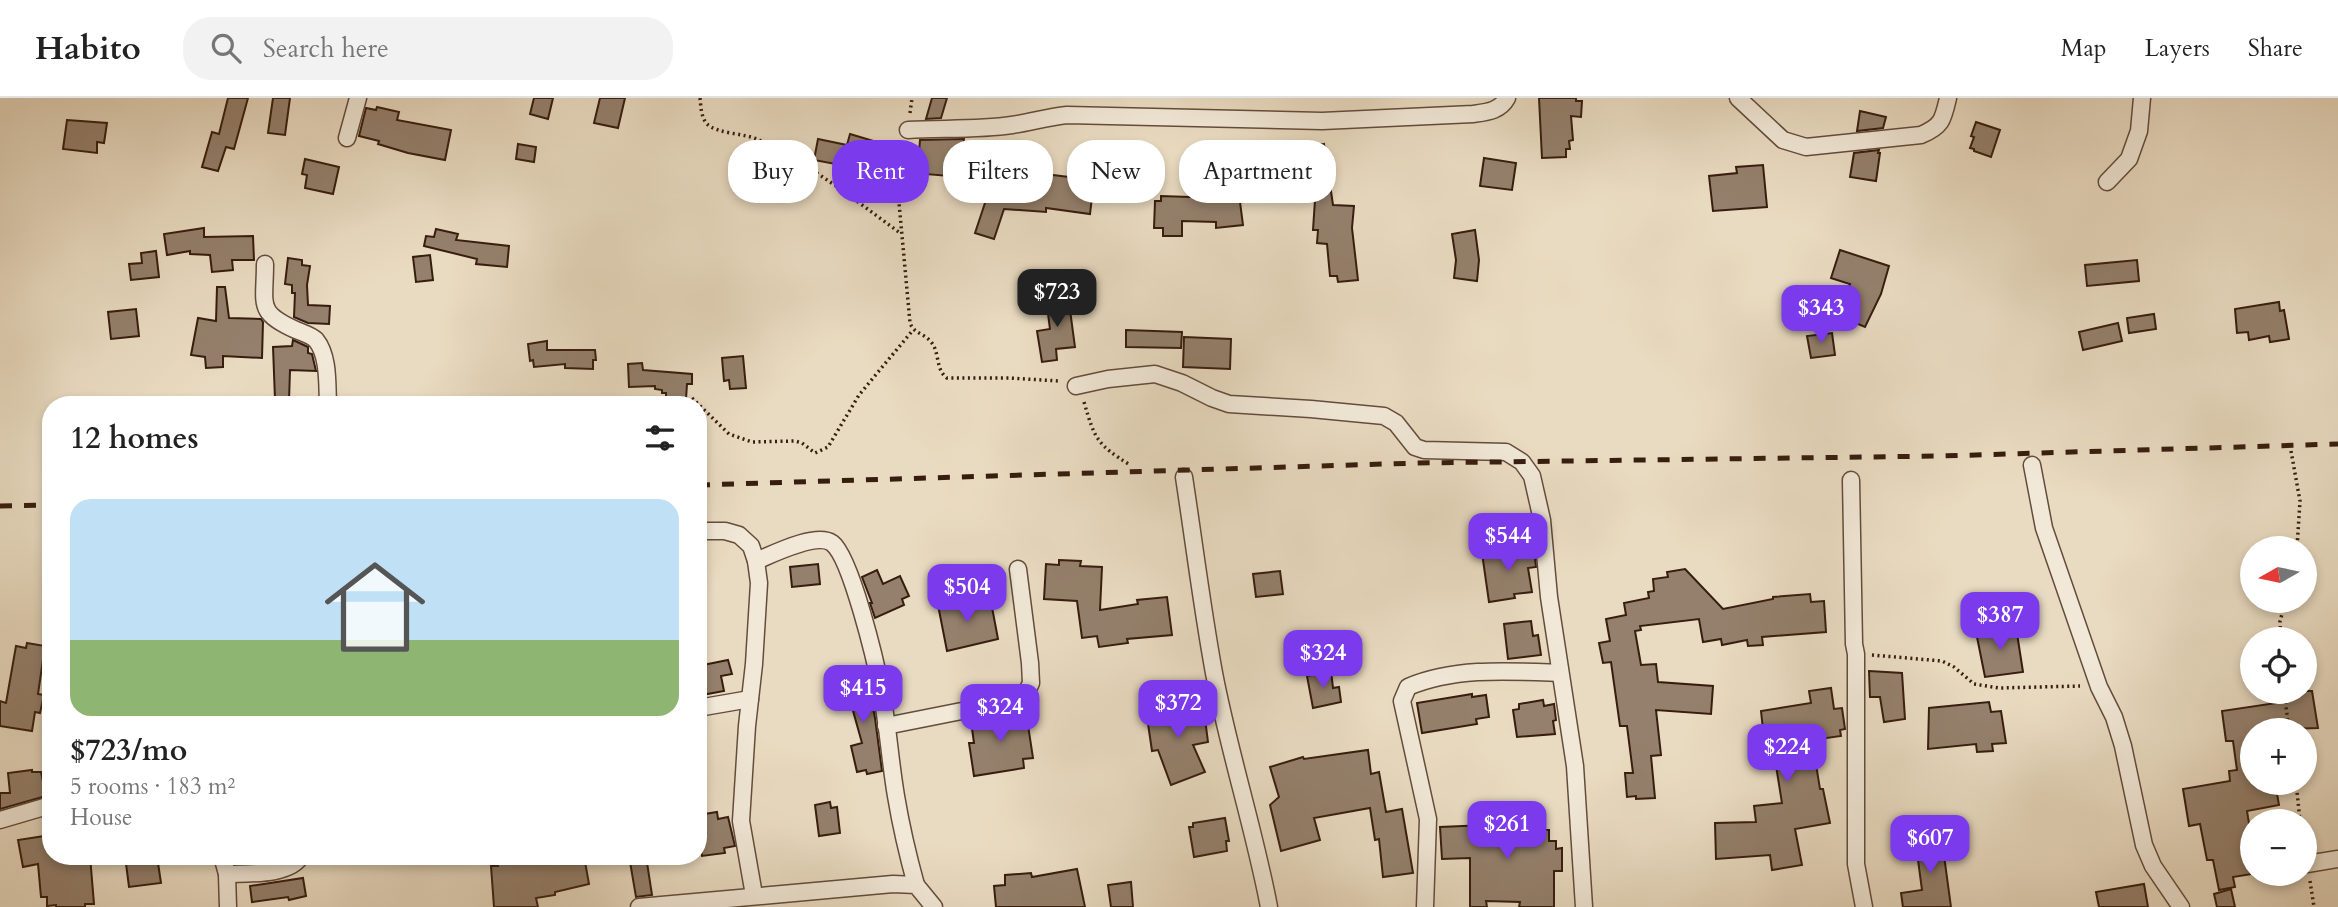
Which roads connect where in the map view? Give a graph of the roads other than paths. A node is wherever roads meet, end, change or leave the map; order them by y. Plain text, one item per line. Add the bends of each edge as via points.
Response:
1 (358, 98) edge
2 (1507, 98) edge
3 (1738, 98) edge
4 (1948, 98) edge
5 (2142, 98) edge
6 (908, 130) road end
7 (347, 138) dead end
8 (2107, 182) dead end
9 (265, 264) dead end
10 (1076, 386) road end
11 (328, 396) edge
12 (2032, 465) dead end
13 (1184, 477) dead end
14 (1851, 480) dead end
15 (707, 531) edge
16 (756, 561) junction
17 (1018, 569) dead end
18 (1560, 673) junction
19 (750, 699) junction
20 (707, 706) edge
21 (886, 726) junction
22 (42, 808) edge
23 (0, 820) edge
24 (2338, 859) edge
25 (2317, 862) edge
26 (224, 865) edge
27 (293, 865) edge
28 (227, 874) junction
29 (916, 885) junction
30 (754, 895) junction
31 (228, 907) edge
32 (639, 907) edge
33 (934, 907) edge
34 (1269, 907) edge
35 (1426, 907) edge
36 (1584, 907) edge
37 (1864, 907) edge
38 (2181, 907) edge

1 - 7 street
2 - 6 street via 1503,106 1473,114 1322,121 1067,115 988,127
3 - 4 street via 1783,140 1806,147 1921,135 1936,128
5 - 8 street via 2139,131 2129,159
9 - 11 street via 268,315 314,338 322,350
10 - 18 street via 1155,374 1229,404 1384,416 1396,423 1415,447 1424,450 1506,452 1522,462 1532,476 1542,520
12 - 38 street via 2044,528 2123,746 2144,845
13 - 34 street via 1214,672
14 - 37 street via 1856,864
15 - 16 street via 739,535 751,545
16 - 19 street via 759,583
16 - 21 street via 821,539 842,555 878,677
17 - 21 street via 1030,663 1031,683 1026,692 1007,702
18 - 35 street via 1455,674 1408,688 1402,701 1428,819
18 - 36 street via 1575,766
19 - 20 street
19 - 30 street via 741,821
21 - 29 street
22 - 23 street
24 - 25 street
26 - 28 street
27 - 28 street
28 - 31 street
29 - 30 street
29 - 33 street
30 - 32 street

